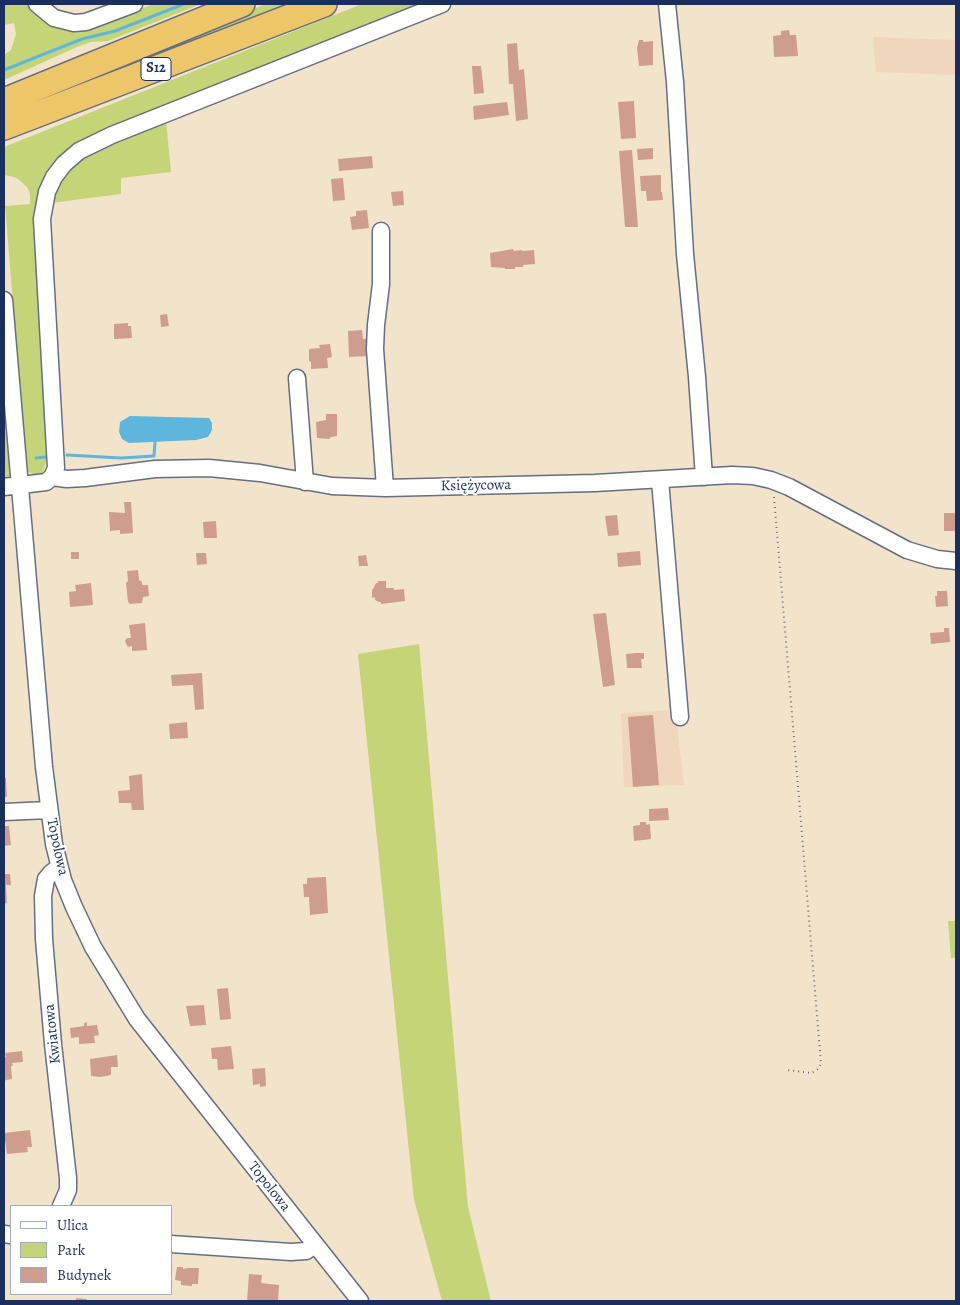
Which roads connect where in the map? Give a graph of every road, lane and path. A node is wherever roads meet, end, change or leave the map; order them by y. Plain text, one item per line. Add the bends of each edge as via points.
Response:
1 (37, 4) edge
2 (134, 4) edge
3 (242, 4) edge
4 (324, 4) edge
5 (442, 4) edge
6 (667, 4) edge
7 (4, 102) edge
8 (4, 127) edge
9 (381, 231) dead end
10 (4, 300) edge
11 (297, 378) dead end
12 (52, 477) junction
13 (704, 477) junction
14 (660, 480) junction
15 (305, 482) junction
16 (776, 482) junction
17 (12, 487) edge
18 (385, 488) junction
19 (956, 561) edge
20 (680, 716) dead end
21 (49, 810) junction
22 (4, 812) edge
23 (60, 867) junction
24 (787, 1070) dead end
25 (61, 1205) edge
26 (172, 1244) edge
27 (315, 1245) junction
28 (360, 1301) edge

1 - 2 street via 54,18 74,23 86,22
3 - 7 highway, S12
4 - 8 highway, S12
5 - 12 street via 105,138 78,151 58,171 47,192 42,219 56,462
6 - 13 street
9 - 18 street via 381,284 375,349
10 - 17 street, Topolowa
11 - 15 street
12 - 15 street, Księżycowa via 85,478 155,469 209,468
12 - 17 street, Księżycowa via 46,482
13 - 14 street, Księżycowa
13 - 16 street, Księżycowa via 744,475
14 - 18 street, Księżycowa
14 - 20 street
15 - 18 street, Księżycowa
16 - 19 street, Księżycowa via 895,545 919,554
16 - 24 path via 775,514 821,1064 812,1073
17 - 21 street, Topolowa
21 - 22 street
21 - 23 street, Topolowa
23 - 25 street, Kwiatowa via 46,879 43,896 53,1044 68,1178 68,1190
23 - 27 street, Topolowa via 93,947 136,1019
26 - 27 street via 299,1252
27 - 28 street, Topolowa

